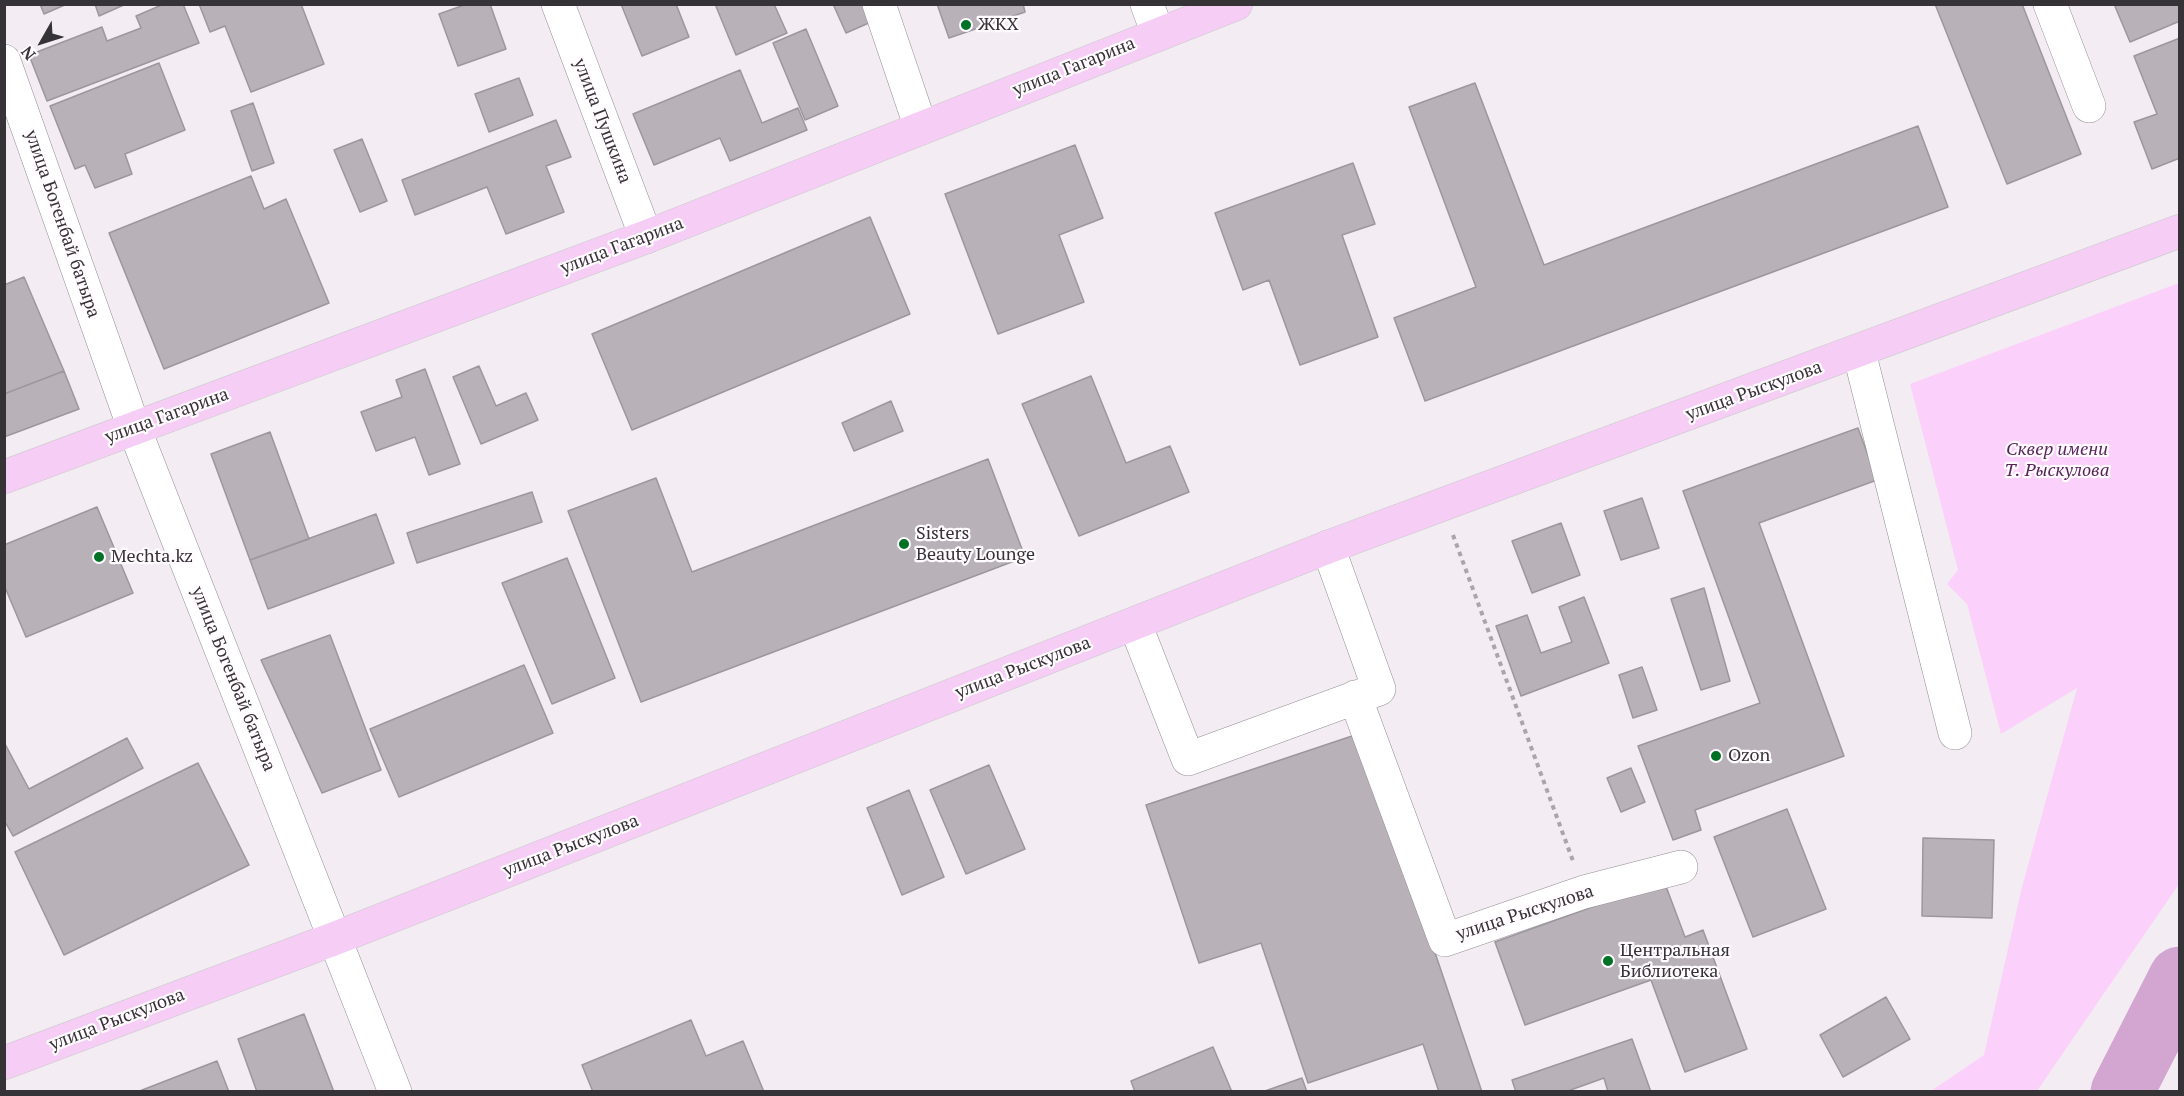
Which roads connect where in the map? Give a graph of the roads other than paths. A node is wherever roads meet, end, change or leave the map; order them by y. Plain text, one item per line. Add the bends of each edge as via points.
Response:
1 (558, 4) edge
2 (879, 4) edge
3 (1236, 4) edge
4 (2050, 4) edge
5 (1153, 19) edge
6 (4, 61) edge
7 (2089, 106) dead end
8 (921, 128) junction
9 (2180, 231) edge
10 (646, 237) junction
11 (1859, 352) junction
12 (134, 428) junction
13 (4, 477) edge
14 (1328, 547) junction
15 (1136, 624) junction
16 (1356, 697) junction
17 (1955, 733) dead end
18 (1681, 867) dead end
19 (336, 938) junction
20 (4, 1062) edge
21 (395, 1092) edge

1 - 10 street, улица Пушкина
2 - 8 street
3 - 5 main road, улица Гагарина
4 - 7 street
5 - 8 main road, улица Гагарина
6 - 12 street, улица Богенбай батыра
8 - 10 main road, улица Гагарина
9 - 11 main road, улица Рыскулова
10 - 12 main road, улица Гагарина
11 - 14 main road, улица Рыскулова
11 - 17 street
12 - 13 main road, улица Гагарина
12 - 19 street, улица Богенбай батыра
14 - 15 main road, улица Рыскулова
14 - 16 street via 1379,689
15 - 16 street via 1188,759
15 - 19 main road, улица Рыскулова
16 - 18 street, улица Рыскулова via 1445,940 1584,892
19 - 20 main road, улица Рыскулова
19 - 21 street, улица Богенбай батыра

